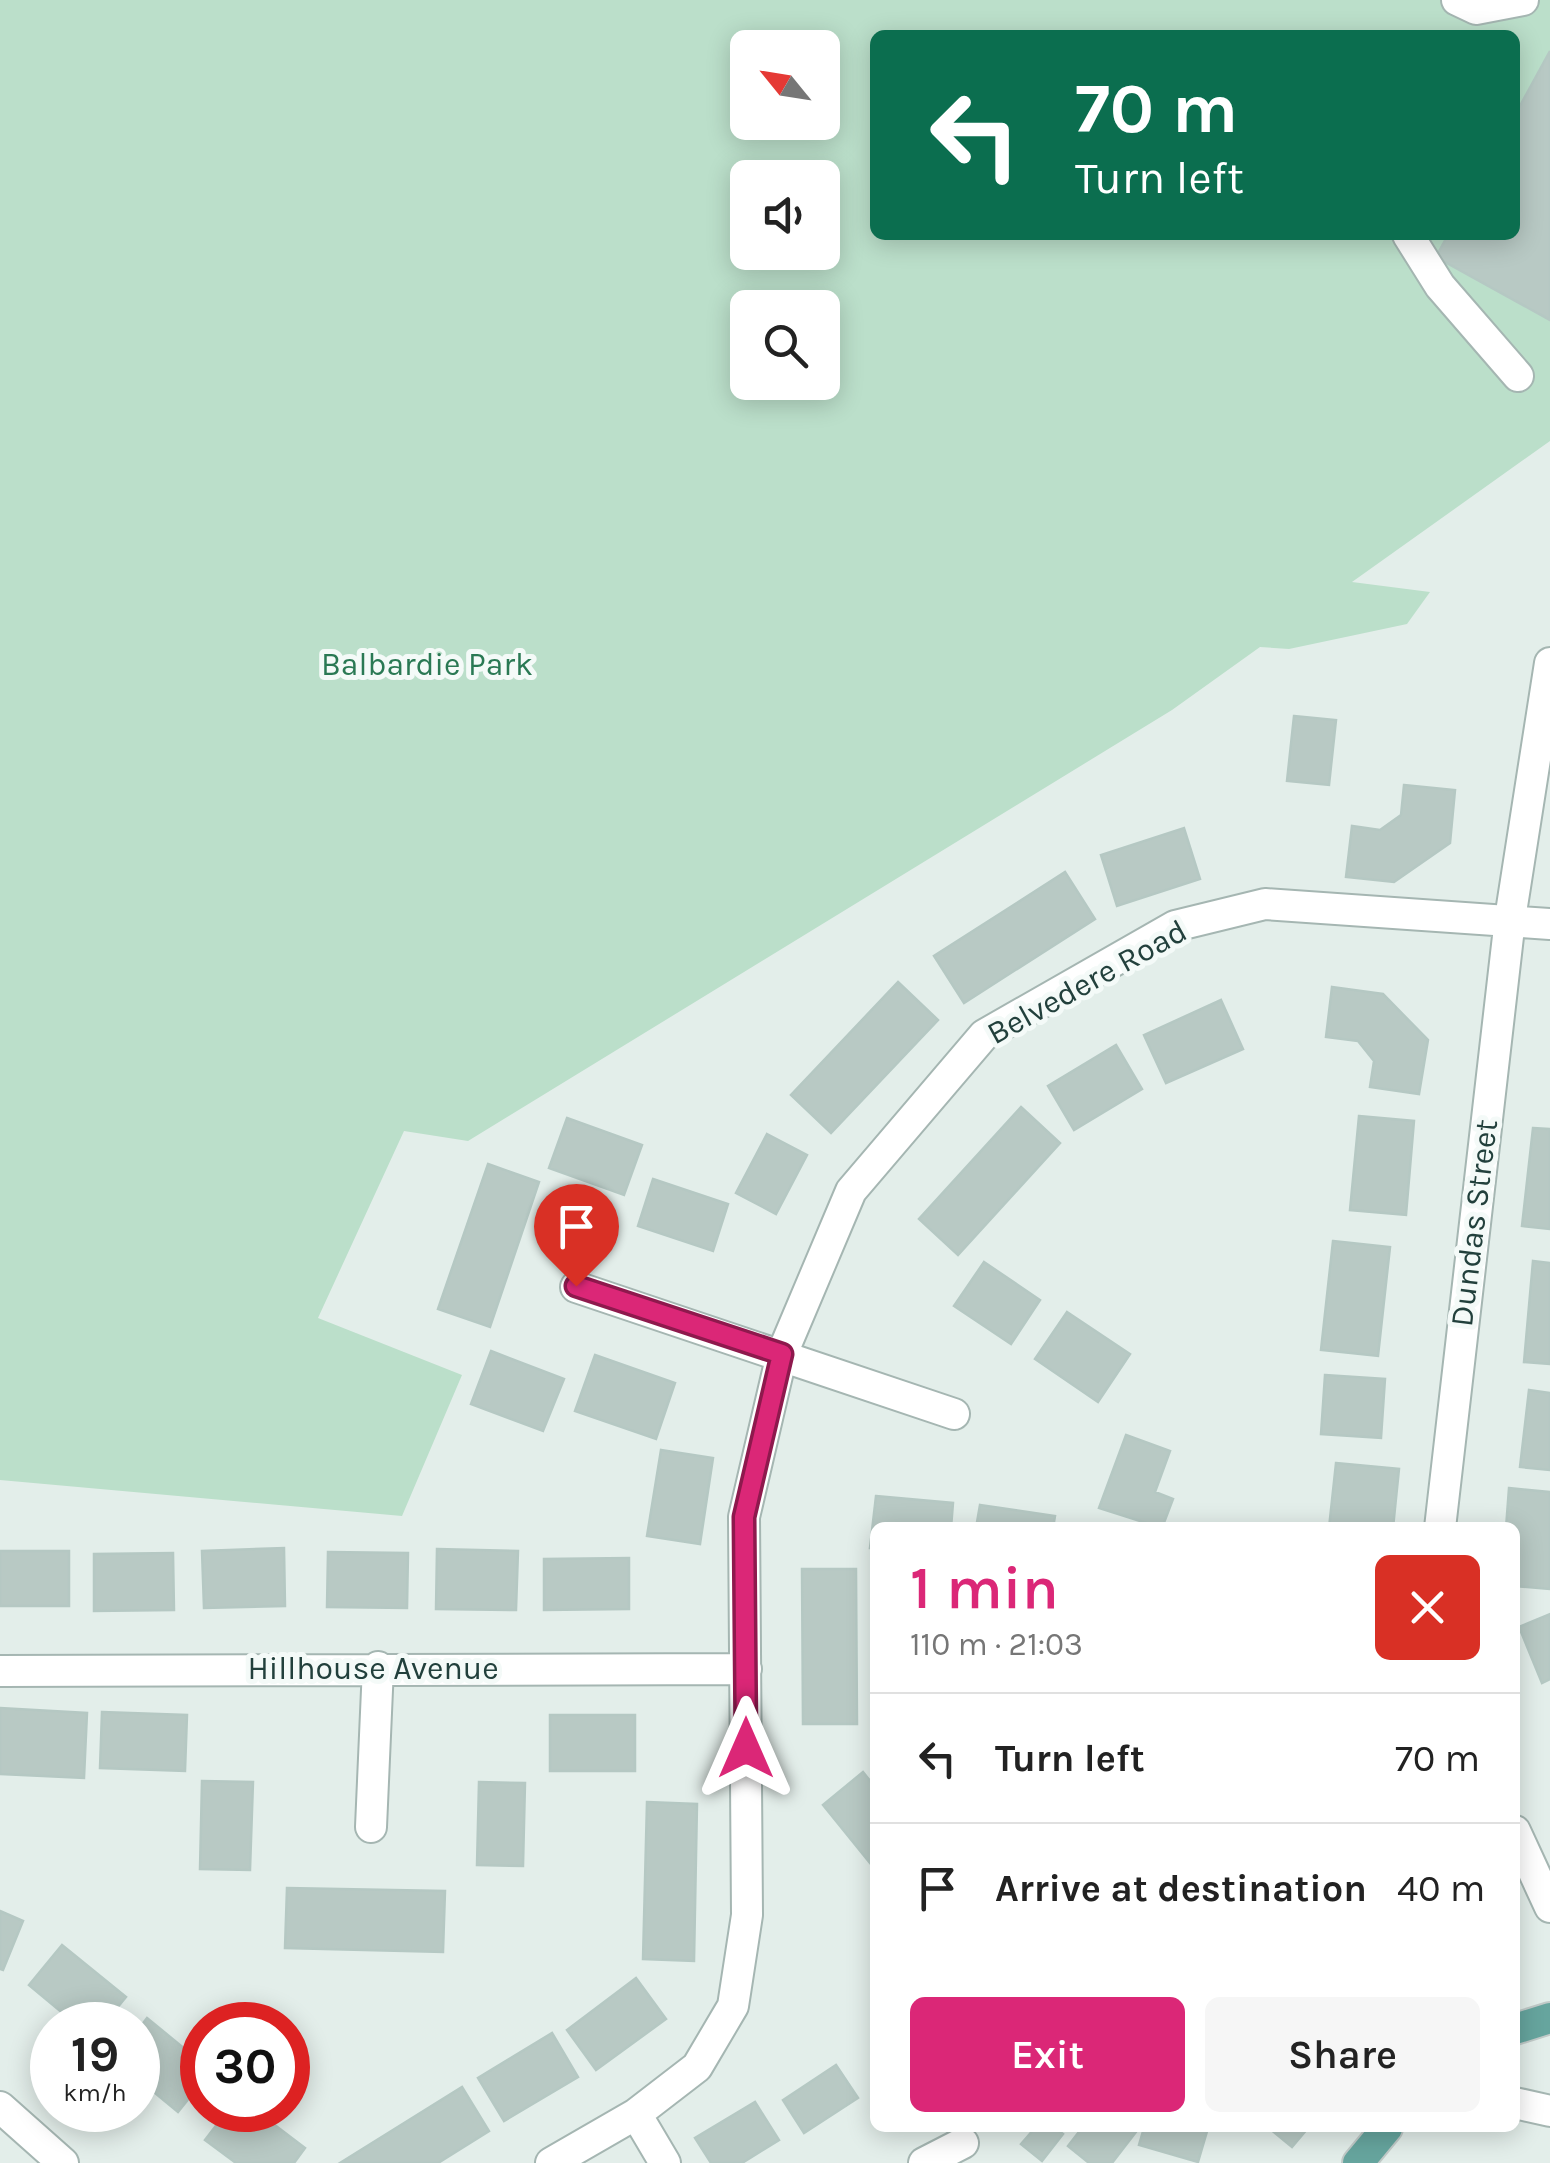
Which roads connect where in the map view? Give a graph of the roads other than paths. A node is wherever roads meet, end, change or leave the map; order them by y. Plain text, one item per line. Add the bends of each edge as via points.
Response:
1 (1523, 0) edge
2 (1467, 14) edge
3 (1411, 240) edge
4 (1518, 376) dead end
5 (1550, 663) edge
6 (1510, 919) junction
7 (1550, 924) edge
8 (576, 1286) dead end
9 (782, 1354) junction
10 (954, 1414) dead end
11 (1441, 1522) edge
12 (378, 1667) junction
13 (746, 1669) junction
14 (0, 1671) edge
15 (371, 1827) dead end
16 (1520, 1841) edge
17 (1550, 1907) edge
18 (1550, 2018) edge
19 (1520, 2027) edge
20 (1520, 2104) edge
21 (0, 2106) edge
22 (1550, 2111) edge
23 (636, 2114) junction
24 (1383, 2132) edge
25 (963, 2143) dead end
26 (64, 2163) edge
27 (551, 2163) edge
28 (665, 2163) edge
29 (924, 2163) edge
30 (1358, 2163) edge

1 - 2 street
3 - 4 street via 1440,286
5 - 6 street, Dundas Street
6 - 7 street, Belvedere Road
6 - 9 street, Belvedere Road via 1265,904 1175,926 984,1035 851,1191
6 - 11 street, Dundas Street
8 - 9 street
9 - 10 street
9 - 13 street, Belvedere Road via 744,1517
12 - 13 street, Hillhouse Avenue
12 - 14 street, Hillhouse Avenue
12 - 15 street
13 - 23 street, Belvedere Road via 746,1915 732,2006 697,2067
16 - 17 street
18 - 19 main road
20 - 22 street
21 - 26 street
23 - 27 street, Belvedere Road
23 - 28 street
24 - 30 main road
25 - 29 street

